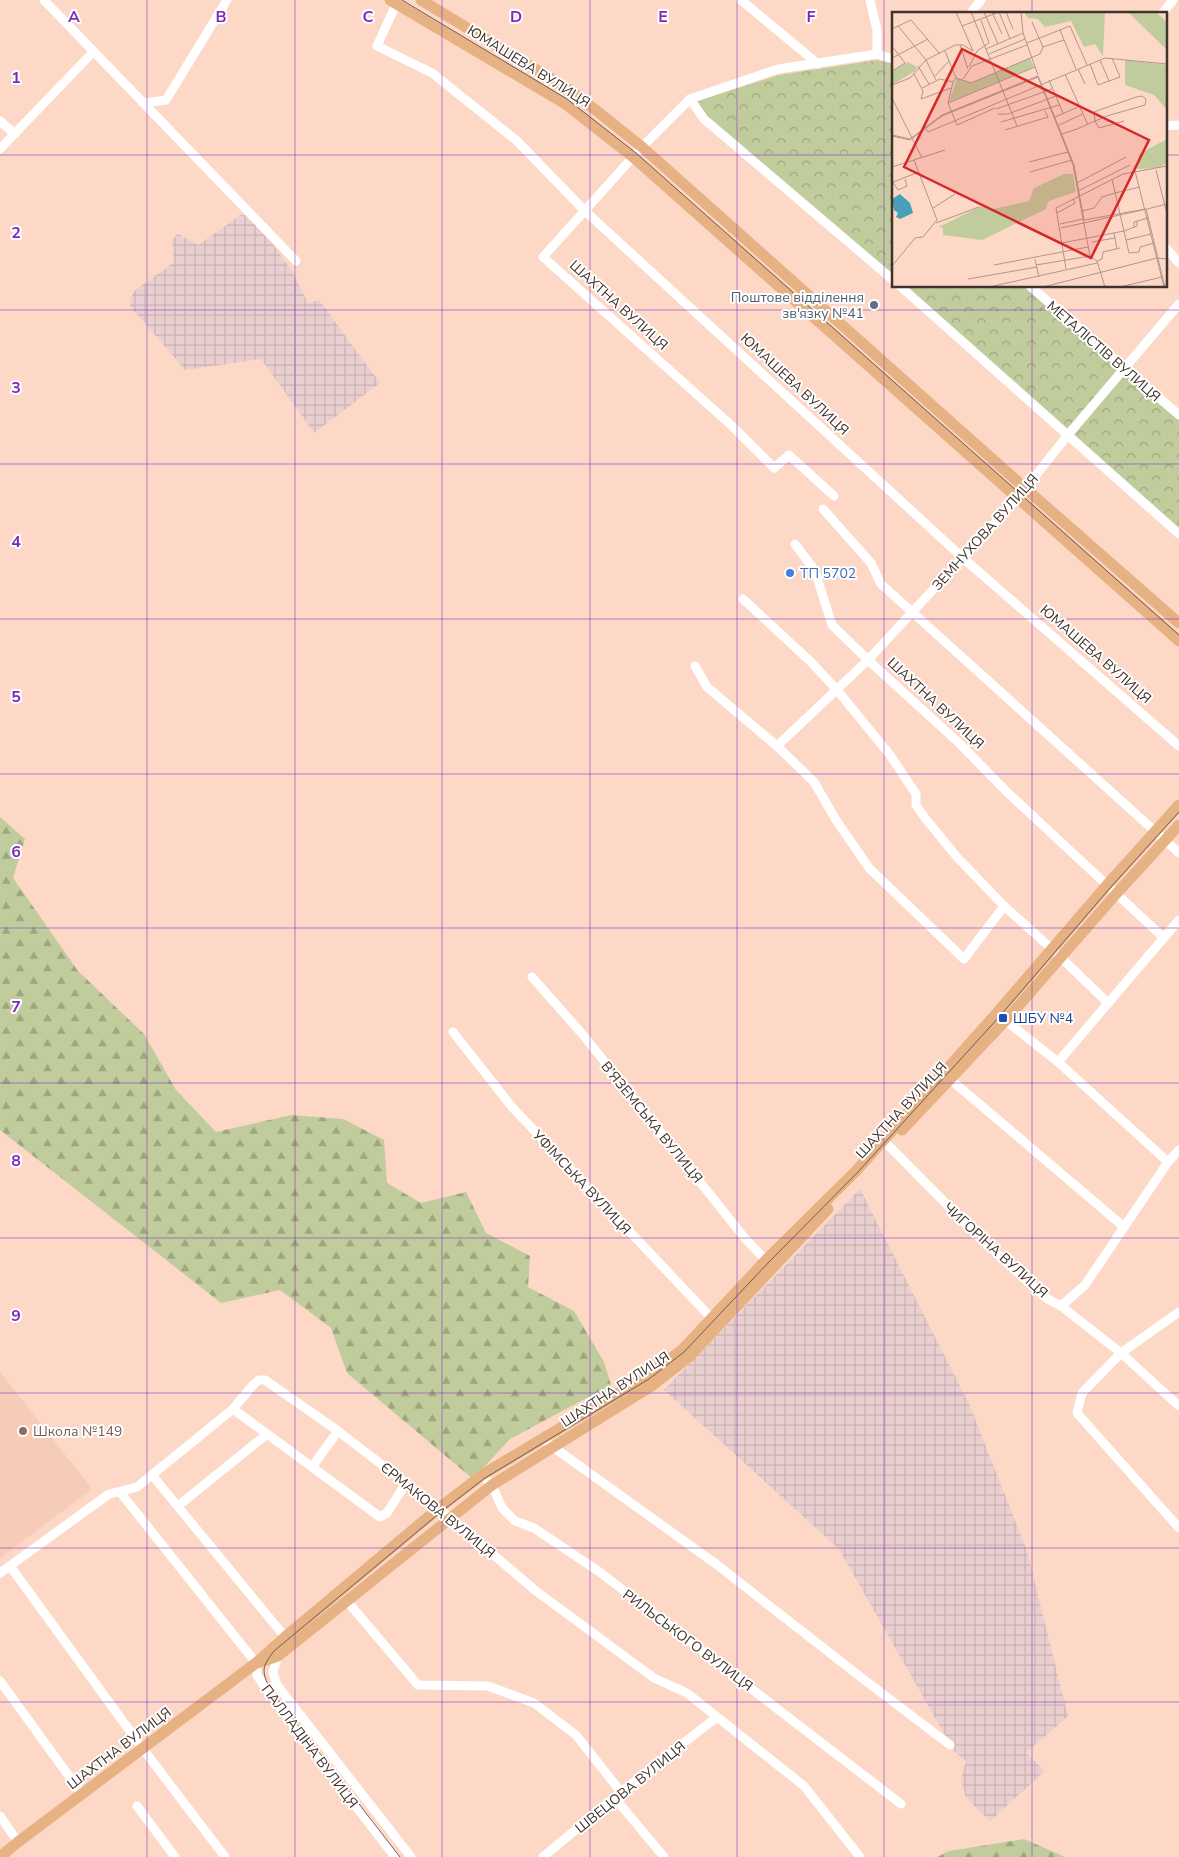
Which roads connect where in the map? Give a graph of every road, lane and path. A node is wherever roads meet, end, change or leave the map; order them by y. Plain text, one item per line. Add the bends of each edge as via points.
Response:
1 (44, 0) edge
2 (227, 0) edge
3 (421, 0) edge
4 (741, 0) edge
5 (870, 0) edge
6 (982, 0) edge
7 (1173, 0) edge
8 (395, 1) edge
9 (972, 12) edge
10 (1164, 12) edge
11 (92, 52) junction
12 (877, 54) junction
13 (892, 59) edge
14 (818, 64) junction
15 (690, 99) junction
16 (145, 103) junction
17 (0, 121) edge
18 (1179, 125) edge
19 (1166, 126) edge
20 (14, 134) junction
21 (642, 146) junction
22 (0, 149) edge
23 (633, 157) junction
24 (585, 210) junction
25 (1166, 248) edge
26 (296, 261) dead end
27 (1179, 263) edge
28 (892, 279) edge
29 (902, 288) edge
30 (1032, 288) edge
31 (1179, 304) edge
32 (1123, 368) junction
33 (1179, 415) edge
34 (1067, 436) junction
35 (1026, 489) junction
36 (834, 496) dead end
37 (1017, 499) junction
38 (823, 509) dead end
39 (1179, 534) edge
40 (795, 544) dead end
41 (963, 558) junction
42 (743, 599) dead end
43 (912, 612) junction
44 (1179, 623) edge
45 (1179, 641) edge
46 (868, 660) junction
47 (695, 666) dead end
48 (837, 690) junction
49 (777, 746) junction
50 (1179, 746) edge
51 (1179, 805) edge
52 (1179, 826) edge
53 (1156, 831) junction
54 (1166, 841) junction
55 (1179, 853) edge
56 (1107, 885) junction
57 (1116, 894) junction
58 (1004, 906) junction
59 (1179, 920) edge
60 (1164, 938) junction
61 (1052, 949) junction
62 (1061, 958) junction
63 (532, 977) dead end
64 (1108, 1003) junction
65 (1001, 1017) junction
66 (453, 1032) dead end
67 (1058, 1062) junction
68 (950, 1079) junction
69 (886, 1143) junction
70 (1179, 1150) edge
71 (1168, 1162) junction
72 (1124, 1227) junction
73 (769, 1263) junction
74 (1061, 1306) junction
75 (1179, 1312) edge
76 (714, 1322) junction
77 (1121, 1353) junction
78 (1179, 1406) edge
79 (233, 1409) junction
80 (338, 1432) junction
81 (267, 1434) junction
82 (542, 1439) junction
83 (552, 1447) junction
84 (312, 1467) junction
85 (482, 1474) junction
86 (152, 1475) junction
87 (406, 1483) junction
88 (492, 1484) junction
89 (120, 1492) junction
90 (178, 1506) junction
91 (439, 1508) junction
92 (450, 1517) junction
93 (1179, 1528) edge
94 (10, 1566) junction
95 (0, 1573) edge
96 (347, 1601) junction
97 (284, 1637) junction
98 (278, 1656) junction
99 (256, 1663) junction
100 (273, 1672) junction
101 (0, 1681) edge
102 (717, 1717) junction
103 (950, 1745) dead end
104 (143, 1749) junction
105 (82, 1794) junction
106 (618, 1795) junction
107 (901, 1804) dead end
108 (137, 1806) dead end
109 (0, 1816) edge
110 (18, 1842) junction
111 (0, 1857) edge
112 (176, 1857) edge
113 (225, 1857) edge
114 (394, 1857) edge
115 (411, 1857) edge
116 (543, 1857) edge
117 (664, 1857) edge
118 (860, 1857) edge

1 - 11 street
2 - 16 street via 166,100
3 - 21 main road, ЮМАШЕВА ВУЛИЦЯ via 573,92
4 - 14 street
5 - 12 street via 877,30
6 - 9 street
7 - 10 street
8 - 23 main road, ЮМАШЕВА ВУЛИЦЯ via 564,103
8 - 24 street, ЮМАШЕВА ВУЛИЦЯ via 377,46 432,73 516,140
11 - 16 street
11 - 20 street
12 - 13 street
12 - 14 street
14 - 15 street via 778,70
15 - 21 street, ШАХТНА ВУЛИЦЯ
15 - 28 street via 704,119
16 - 26 street
17 - 20 street
18 - 19 street
20 - 22 street
21 - 23 street, ШАХТНА ВУЛИЦЯ
21 - 35 main road, ЮМАШЕВА ВУЛИЦЯ
23 - 24 street, ШАХТНА ВУЛИЦЯ
23 - 37 main road, ЮМАШЕВА ВУЛИЦЯ
24 - 36 street, ШАХТНА ВУЛИЦЯ via 543,258 731,425 774,468 790,455
24 - 41 street, ЮМАШЕВА ВУЛИЦЯ
25 - 27 street
29 - 34 street
30 - 32 street, МЕТАЛІСТІВ ВУЛИЦЯ
31 - 32 street, ЗЕМНУХОВА ВУЛИЦЯ
32 - 33 street, МЕТАЛІСТІВ ВУЛИЦЯ
32 - 34 street, ЗЕМНУХОВА ВУЛИЦЯ
34 - 35 street, ЗЕМНУХОВА ВУЛИЦЯ
34 - 39 street
35 - 37 street, ЗЕМНУХОВА ВУЛИЦЯ
35 - 44 main road, ЮМАШЕВА ВУЛИЦЯ
37 - 41 street, ЗЕМНУХОВА ВУЛИЦЯ
37 - 45 main road, ЮМАШЕВА ВУЛИЦЯ
38 - 43 street via 871,563 881,584
40 - 46 street, ШАХТНА ВУЛИЦЯ via 815,571 832,625
41 - 43 street, ЗЕМНУХОВА ВУЛИЦЯ
41 - 50 street, ЮМАШЕВА ВУЛИЦЯ
42 - 48 street
43 - 46 street, ЗЕМНУХОВА ВУЛИЦЯ
43 - 53 street
46 - 48 street, ЗЕМНУХОВА ВУЛИЦЯ
46 - 56 street, ШАХТНА ВУЛИЦЯ
47 - 49 street via 707,687
48 - 49 street, ЗЕМНУХОВА ВУЛИЦЯ
48 - 58 street via 890,755 916,794 916,805 925,818 956,857
49 - 58 street via 814,782 868,868 964,959
51 - 53 main road, ШАХТНА ВУЛИЦЯ
52 - 54 main road, ШАХТНА ВУЛИЦЯ
53 - 54 street
53 - 56 main road, ШАХТНА ВУЛИЦЯ
54 - 55 street
54 - 57 main road, ШАХТНА ВУЛИЦЯ
56 - 57 street, ШАХТНА ВУЛИЦЯ
56 - 61 main road, ШАХТНА ВУЛИЦЯ
57 - 60 street, ШАХТНА ВУЛИЦЯ
57 - 62 main road, ШАХТНА ВУЛИЦЯ
58 - 61 street
59 - 60 street
60 - 64 street
61 - 62 street
61 - 65 main road, ШАХТНА ВУЛИЦЯ
62 - 64 street
62 - 65 main road, ШАХТНА ВУЛИЦЯ
63 - 73 street, В’ЯЗЕМСЬКА ВУЛИЦЯ via 584,1036 743,1236
64 - 67 street
65 - 67 street
65 - 68 main road, ШАХТНА ВУЛИЦЯ
65 - 69 main road, ШАХТНА ВУЛИЦЯ
66 - 76 street, УФІМСЬКА ВУЛИЦЯ via 512,1107
67 - 71 street
68 - 69 main road, ШАХТНА ВУЛИЦЯ
68 - 72 street
69 - 73 main road, ШАХТНА ВУЛИЦЯ
69 - 74 street, ЧИГОРІНА ВУЛИЦЯ via 983,1242 1046,1298
70 - 71 street, ЧИГОРІНА ВУЛИЦЯ
71 - 72 street, ЧИГОРІНА ВУЛИЦЯ
72 - 74 street, ЧИГОРІНА ВУЛИЦЯ via 1085,1285
73 - 76 main road, ШАХТНА ВУЛИЦЯ
74 - 77 street
75 - 77 street
76 - 82 main road, ШАХТНА ВУЛИЦЯ via 647,1376
76 - 83 main road, ШАХТНА ВУЛИЦЯ via 689,1357 653,1385
77 - 78 street
77 - 93 street via 1082,1393 1077,1413
79 - 80 street, ЄРМАКОВА ВУЛИЦЯ via 254,1384 265,1380
79 - 81 street
79 - 86 street, ЄРМАКОВА ВУЛИЦЯ
80 - 84 street
80 - 87 street, ЄРМАКОВА ВУЛИЦЯ
81 - 84 street
81 - 90 street
82 - 83 street
82 - 85 main road, ШАХТНА ВУЛИЦЯ
83 - 88 main road, ШАХТНА ВУЛИЦЯ
83 - 103 street via 716,1564
84 - 87 street via 380,1517 387,1513
85 - 88 street, РИЛЬСЬКОГО ВУЛИЦЯ
85 - 91 main road, ШАХТНА ВУЛИЦЯ
86 - 89 street, ЄРМАКОВА ВУЛИЦЯ via 138,1486
86 - 90 street
87 - 91 street, ЄРМАКОВА ВУЛИЦЯ
88 - 92 main road, ШАХТНА ВУЛИЦЯ
88 - 107 street, РИЛЬСЬКОГО ВУЛИЦЯ via 502,1508 516,1520 534,1528 601,1573
89 - 94 street, ЄРМАКОВА ВУЛИЦЯ via 109,1494
89 - 99 street, ПАЛЛАДІНА ВУЛИЦЯ
90 - 97 street
91 - 92 street, ЄРМАКОВА ВУЛИЦЯ
91 - 97 main road, ШАХТНА ВУЛИЦЯ
92 - 96 main road, ШАХТНА ВУЛИЦЯ
92 - 102 street, ЄРМАКОВА ВУЛИЦЯ via 536,1591 654,1678 687,1693
94 - 95 street, ЄРМАКОВА ВУЛИЦЯ
94 - 104 street
96 - 98 main road, ШАХТНА ВУЛИЦЯ
96 - 106 street via 418,1685 488,1686 534,1703 576,1735
97 - 99 main road, ШАХТНА ВУЛИЦЯ
98 - 99 main road, ШАХТНА ВУЛИЦЯ
98 - 100 street
99 - 100 street
99 - 104 main road, ШАХТНА ВУЛИЦЯ
99 - 114 street, ПАЛЛАДІНА ВУЛИЦЯ via 257,1675 268,1692
100 - 115 street via 277,1685
101 - 105 street
102 - 106 street, ШВЕЦОВА ВУЛИЦЯ
102 - 118 street, ЄРМАКОВА ВУЛИЦЯ via 804,1786
104 - 105 main road, ШАХТНА ВУЛИЦЯ
104 - 113 street
105 - 110 main road, ШАХТНА ВУЛИЦЯ
106 - 116 street, ШВЕЦОВА ВУЛИЦЯ
106 - 117 street
108 - 112 street
109 - 110 street
110 - 111 main road, ШАХТНА ВУЛИЦЯ

